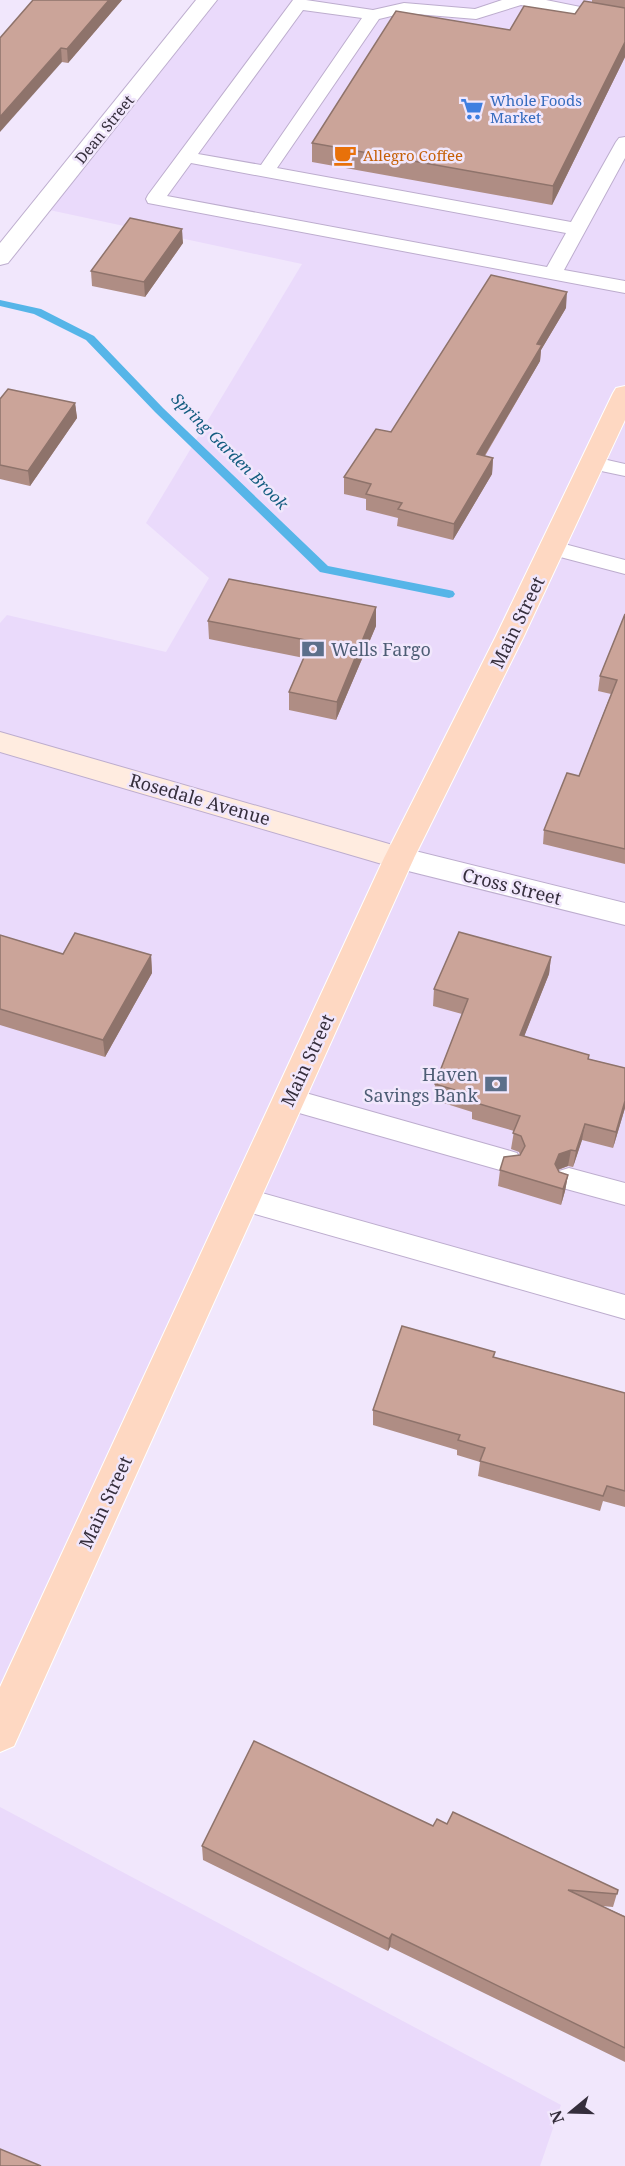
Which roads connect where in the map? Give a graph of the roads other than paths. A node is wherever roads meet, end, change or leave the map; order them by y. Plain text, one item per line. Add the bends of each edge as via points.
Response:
1 (207, 0) edge
2 (520, 0) edge
3 (373, 15) junction
4 (625, 21) edge
5 (625, 142) edge
6 (187, 157) junction
7 (266, 171) junction
8 (577, 229) junction
9 (0, 258) edge
10 (552, 274) junction
11 (625, 287) edge
12 (625, 393) edge
13 (594, 463) junction
14 (625, 470) edge
15 (553, 548) junction
16 (625, 567) edge
17 (0, 742) edge
18 (399, 858) junction
19 (625, 914) edge
20 (288, 1099) junction
21 (507, 1161) edge
22 (569, 1179) edge
23 (625, 1194) edge
24 (244, 1200) junction
25 (625, 1307) edge
26 (0, 1732) edge

1 - 9 street, Dean Street
2 - 3 lane via 476,14 404,8
2 - 4 lane
3 - 6 lane via 299,4
3 - 7 lane
5 - 8 lane
6 - 7 lane
6 - 10 lane via 155,199
7 - 8 lane
8 - 10 lane
10 - 11 lane
12 - 13 main road, Main Street
13 - 14 lane
13 - 15 main road, Main Street
15 - 16 lane
15 - 18 main road, Main Street
17 - 18 street, Rosedale Avenue
18 - 19 street, Cross Street
18 - 20 main road, Main Street
20 - 21 lane
20 - 24 main road, Main Street
22 - 23 lane
24 - 25 lane
24 - 26 main road, Main Street

